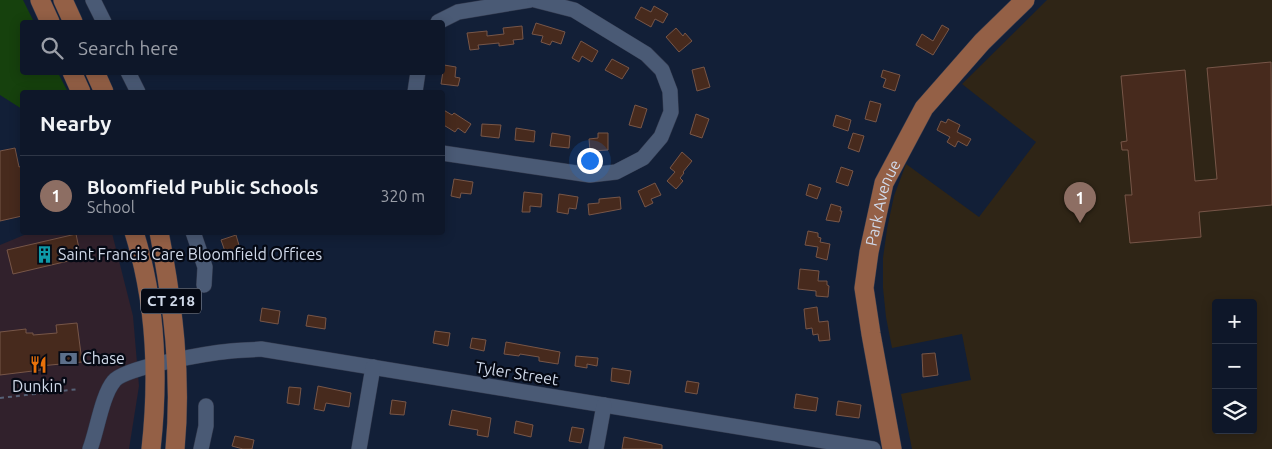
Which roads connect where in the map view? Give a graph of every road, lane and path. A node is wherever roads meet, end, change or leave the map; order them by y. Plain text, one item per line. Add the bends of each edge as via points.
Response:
1 (40, 0) edge
2 (63, 0) edge
3 (93, 0) edge
4 (530, 0) edge
5 (535, 0) edge
6 (1025, 0) edge
7 (49, 20) edge
8 (72, 20) edge
9 (103, 20) edge
10 (442, 20) edge
11 (73, 75) edge
12 (96, 75) edge
13 (130, 75) edge
14 (418, 75) edge
15 (80, 90) edge
16 (103, 90) edge
17 (137, 90) edge
18 (415, 90) edge
19 (445, 153) edge
20 (135, 235) edge
21 (160, 235) edge
22 (194, 235) edge
23 (204, 285) dead end
24 (176, 360) junction
25 (155, 366) junction
26 (373, 367) junction
27 (79, 389) dead end
28 (0, 398) edge
29 (604, 405) junction
30 (206, 406) dead end
31 (883, 448) edge
32 (90, 449) edge
33 (151, 449) edge
34 (175, 449) edge
35 (201, 449) edge
36 (359, 449) edge
37 (596, 449) edge

1 - 7 main road
2 - 8 main road
3 - 9 street
4 - 10 street via 458,12
5 - 19 street via 574,10 646,54 662,70 670,91 671,112 661,138 643,158 616,172 590,174
6 - 31 main road, Park Avenue via 982,42 924,108 884,182 864,288
11 - 15 main road
12 - 16 main road
13 - 17 street
14 - 18 street
20 - 25 main road, CT 218 via 147,290
21 - 24 main road, CT 218 via 173,312
22 - 23 street via 206,267
24 - 25 street, Tyler Street
24 - 26 street, Tyler Street via 261,349
24 - 34 main road, CT 218
25 - 32 street, Tyler Street via 115,379 105,399
25 - 33 main road, CT 218
26 - 29 street, Tyler Street
26 - 36 street
27 - 28 path
29 - 31 street, Tyler Street
29 - 37 street
30 - 35 street

